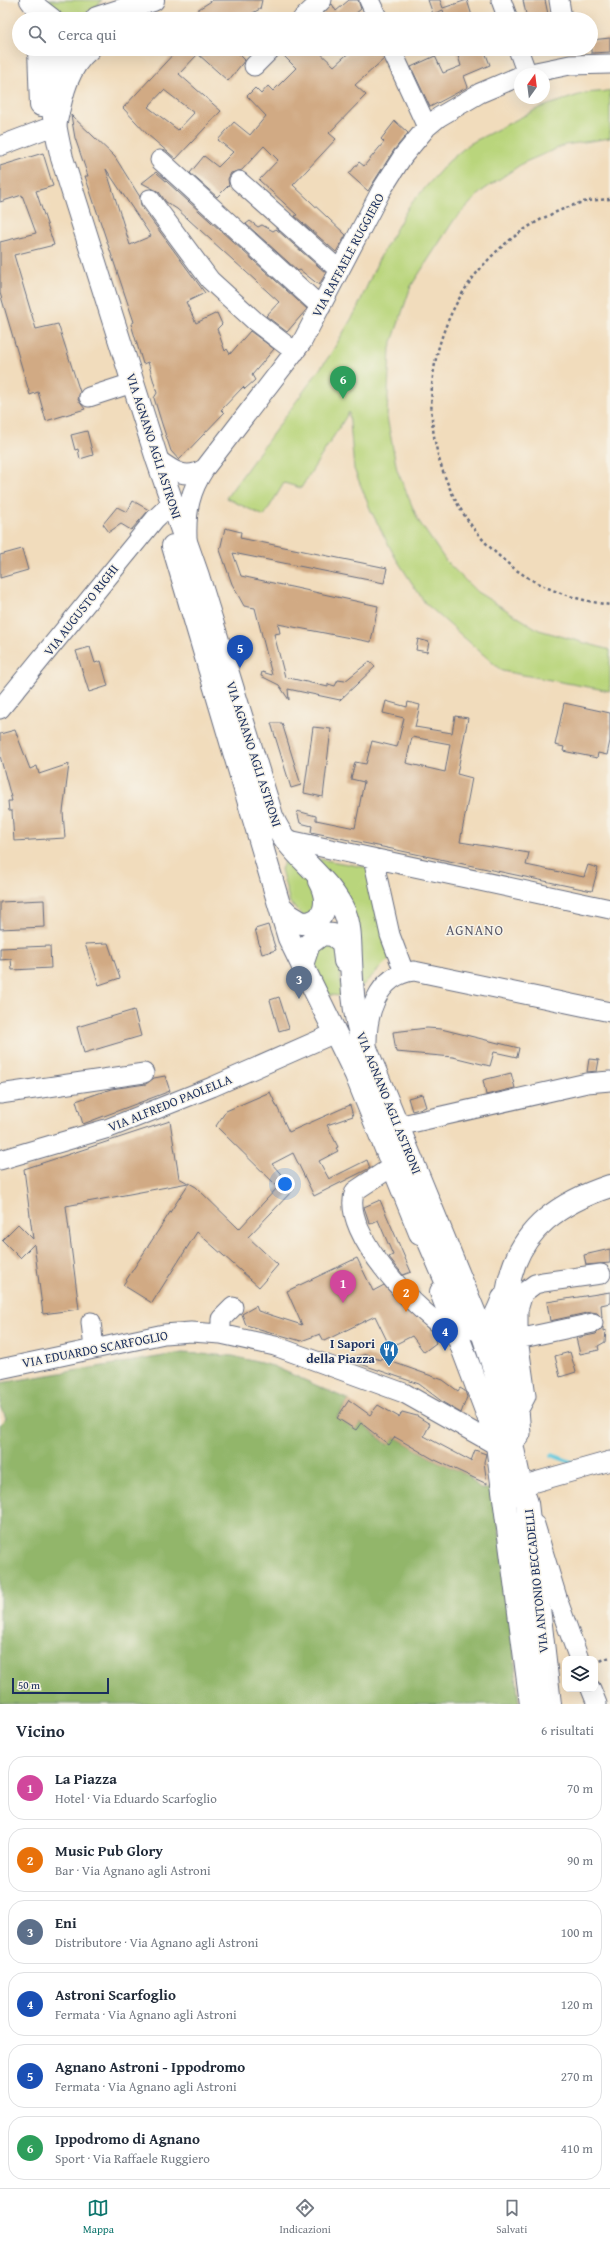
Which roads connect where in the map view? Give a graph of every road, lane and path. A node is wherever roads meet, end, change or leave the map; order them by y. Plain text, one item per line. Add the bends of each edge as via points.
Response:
1 (114, 0) edge
2 (153, 0) edge
3 (165, 0) edge
4 (322, 0) edge
5 (369, 0) edge
6 (501, 0) edge
7 (559, 0) edge
8 (105, 12) edge
9 (114, 12) edge
10 (144, 12) edge
11 (309, 12) edge
12 (375, 12) edge
13 (505, 12) edge
14 (561, 12) edge
15 (39, 56) edge
16 (62, 56) edge
17 (83, 56) edge
18 (264, 56) edge
19 (394, 56) edge
20 (521, 56) edge
21 (568, 57) edge
22 (610, 64) edge
23 (254, 66) dead end
24 (525, 68) edge
25 (541, 68) edge
26 (514, 79) edge
27 (50, 127) junction
28 (427, 127) junction
29 (0, 146) edge
30 (160, 160) dead end
31 (239, 181) dead end
32 (150, 199) dead end
33 (610, 199) edge
34 (339, 270) junction
35 (321, 307) junction
36 (295, 352) junction
37 (123, 386) junction
38 (89, 397) dead end
39 (157, 459) junction
40 (205, 468) junction
41 (167, 506) junction
42 (187, 546) junction
43 (610, 605) edge
44 (0, 709) edge
45 (290, 846) junction
46 (373, 858) junction
47 (314, 871) junction
48 (273, 883) junction
49 (280, 906) junction
50 (610, 908) edge
51 (302, 965) junction
52 (400, 974) junction
53 (316, 994) junction
54 (353, 996) junction
55 (610, 1012) edge
56 (335, 1033) junction
57 (368, 1056) junction
58 (144, 1073) dead end
59 (610, 1081) edge
60 (0, 1094) edge
61 (398, 1126) junction
62 (0, 1160) edge
63 (393, 1166) junction
64 (610, 1186) edge
65 (413, 1215) junction
66 (602, 1274) dead end
67 (506, 1292) junction
68 (233, 1306) dead end
69 (91, 1322) dead end
70 (593, 1323) dead end
71 (481, 1329) junction
72 (221, 1334) junction
73 (457, 1336) junction
74 (518, 1339) junction
75 (94, 1349) junction
76 (0, 1369) edge
77 (484, 1403) junction
78 (460, 1425) junction
79 (507, 1437) junction
80 (610, 1461) edge
81 (517, 1495) junction
82 (534, 1565) junction
83 (559, 1604) junction
84 (578, 1656) edge
85 (610, 1657) edge
86 (598, 1661) edge
87 (592, 1692) edge
88 (531, 1704) edge
89 (550, 1704) edge
90 (597, 1704) edge

1 - 8 main road
2 - 9 main road
3 - 10 main road
4 - 11 street
5 - 12 street
6 - 13 street
7 - 14 street
15 - 27 main road, VIA AGNANO AGLI ASTRONI via 39,88
16 - 27 main road, VIA AGNANO AGLI ASTRONI via 54,81
17 - 27 main road via 72,69
18 - 23 street
19 - 28 street
20 - 24 street
21 - 22 street
21 - 25 street
26 - 28 street, VIA RAFFAELE RUGGIERO via 464,102
27 - 29 street
27 - 37 main road, VIA AGNANO AGLI ASTRONI
27 - 39 main road, VIA AGNANO AGLI ASTRONI via 75,198
28 - 34 street, VIA RAFFAELE RUGGIERO via 403,156 382,189
30 - 35 street
31 - 34 street
32 - 36 street via 210,280 256,322
33 - 43 path via 581,202 538,220 505,242 471,277 443,328 434,359 430,401 434,443 447,483 464,515 492,549 531,579 581,600
34 - 35 street, VIA RAFFAELE RUGGIERO
35 - 36 street, VIA RAFFAELE RUGGIERO
36 - 40 street, VIA RAFFAELE RUGGIERO
37 - 38 street
37 - 41 main road, VIA AGNANO AGLI ASTRONI
39 - 40 street via 184,474 198,473
39 - 41 main road, VIA AGNANO AGLI ASTRONI
40 - 42 street, VIA RAFFAELE RUGGIERO via 195,484 187,508
41 - 42 main road, VIA AGNANO AGLI ASTRONI
41 - 44 street, VIA AUGUSTO RIGHI
41 - 48 main road, VIA AGNANO AGLI ASTRONI
42 - 45 main road, VIA AGNANO AGLI ASTRONI via 272,816 278,831
45 - 46 street
45 - 47 main road, VIA AGNANO AGLI ASTRONI
45 - 48 main road via 288,852 277,860
46 - 50 street
46 - 52 street
47 - 49 main road via 326,902 322,916 309,923 302,923
47 - 54 main road, VIA AGNANO AGLI ASTRONI via 345,914 350,936
48 - 49 main road, VIA AGNANO AGLI ASTRONI
49 - 51 main road, VIA AGNANO AGLI ASTRONI via 289,938
51 - 53 main road, VIA AGNANO AGLI ASTRONI
51 - 54 main road via 309,944 317,936 328,934 338,938 344,949 346,977
52 - 54 street via 382,980 370,990
52 - 55 street via 414,971
52 - 57 street via 382,988 373,1006 367,1033
53 - 54 main road via 330,1002 338,1002
53 - 56 main road, VIA AGNANO AGLI ASTRONI
54 - 57 main road, VIA AGNANO AGLI ASTRONI via 355,1016
56 - 62 street, VIA ALFREDO PAOLELLA via 212,1087 109,1128
56 - 63 main road, VIA AGNANO AGLI ASTRONI via 356,1075
57 - 61 main road, VIA AGNANO AGLI ASTRONI
58 - 60 street
59 - 61 street via 587,1083
61 - 71 main road, VIA AGNANO AGLI ASTRONI
63 - 65 main road, VIA AGNANO AGLI ASTRONI
63 - 73 street via 355,1192 352,1206 358,1222 382,1267 399,1288 441,1328
64 - 67 main road via 556,1211 529,1237 514,1263
65 - 71 main road via 423,1228 464,1323 470,1328
65 - 73 main road, VIA AGNANO AGLI ASTRONI
66 - 74 street via 543,1282 528,1288 518,1310
67 - 71 main road via 492,1321
67 - 79 main road via 504,1335
68 - 72 street via 220,1319
69 - 75 street
70 - 74 street
71 - 79 main road, VIA AGNANO AGLI ASTRONI via 499,1384
72 - 75 street, VIA EDUARDO SCARFOGLIO via 164,1334
72 - 78 street, VIA EDUARDO SCARFOGLIO via 275,1346 397,1391
73 - 77 main road, VIA AGNANO AGLI ASTRONI
74 - 79 street via 526,1396 519,1409 521,1434
75 - 76 street, VIA EDUARDO SCARFOGLIO
77 - 78 street via 480,1418 473,1423
77 - 79 main road, VIA AGNANO AGLI ASTRONI
78 - 79 street, VIA EDUARDO SCARFOGLIO
79 - 81 main road, VIA ANTONIO BECCADELLI
80 - 81 street
81 - 82 main road, VIA ANTONIO BECCADELLI
81 - 83 street
81 - 88 main road, VIA ANTONIO BECCADELLI
82 - 83 street
82 - 89 main road, VIA ANTONIO BECCADELLI
83 - 84 street
85 - 86 path
87 - 90 street

